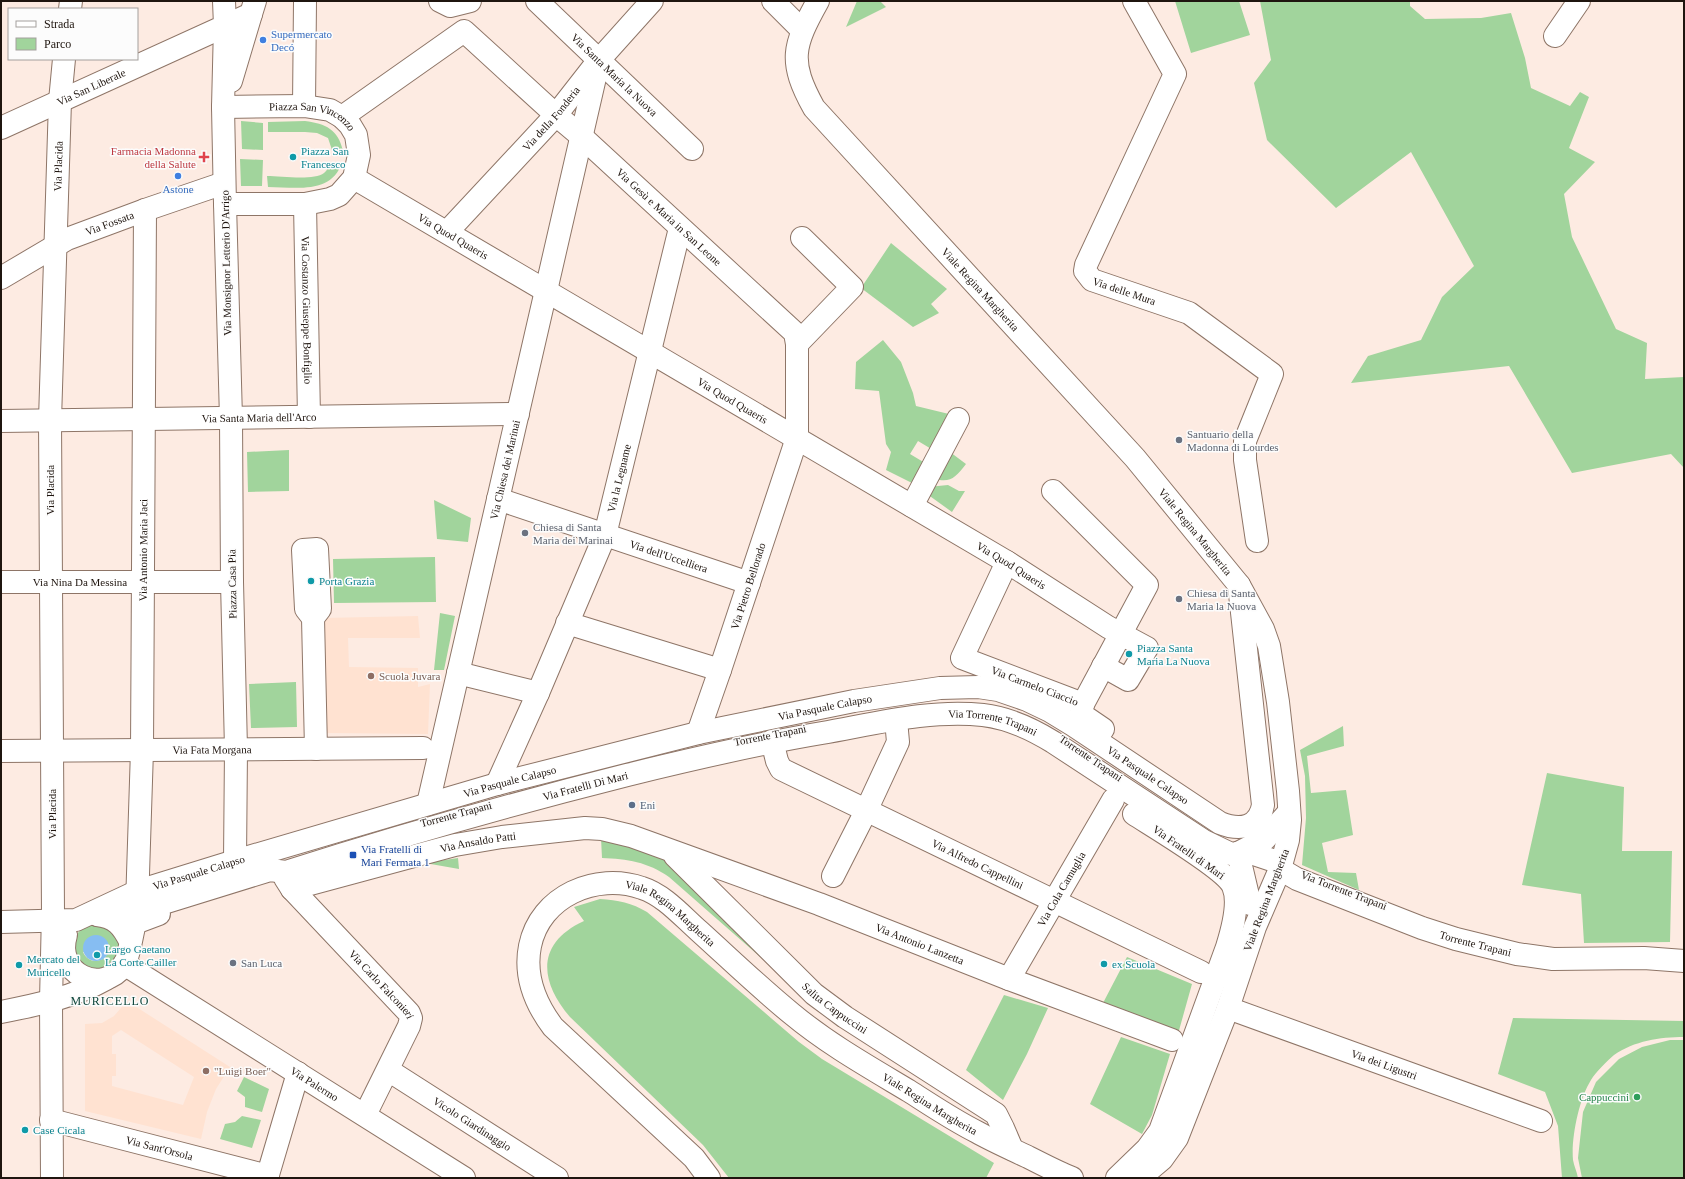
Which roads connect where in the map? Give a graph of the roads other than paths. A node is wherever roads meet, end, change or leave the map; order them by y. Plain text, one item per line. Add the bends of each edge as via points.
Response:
1 (224, 1) edge
2 (305, 1) edge
3 (440, 1) edge
4 (470, 1) edge
5 (537, 1) edge
6 (652, 1) edge
7 (773, 1) edge
8 (818, 1) edge
9 (1134, 1) edge
10 (1576, 2) edge
11 (253, 8) edge
12 (225, 26) junction
13 (802, 30) junction
14 (1555, 36) dead end
15 (64, 60) edge
16 (599, 60) junction
17 (60, 101) junction
18 (304, 106) junction
19 (223, 107) junction
20 (556, 115) junction
21 (342, 117) junction
22 (1, 128) edge
23 (582, 136) junction
24 (692, 148) dead end
25 (354, 178) junction
26 (224, 194) junction
27 (305, 204) junction
28 (145, 210) junction
29 (680, 228) junction
30 (447, 232) junction
31 (802, 238) dead end
32 (55, 247) junction
33 (1, 278) edge
34 (546, 291) junction
35 (797, 344) junction
36 (650, 352) junction
37 (518, 414) junction
38 (309, 417) junction
39 (231, 418) junction
40 (144, 419) junction
41 (958, 419) dead end
42 (50, 420) junction
43 (1, 421) edge
44 (797, 438) junction
45 (1053, 491) dead end
46 (498, 499) junction
47 (912, 506) junction
48 (605, 535) junction
49 (1257, 541) dead end
50 (1007, 562) junction
51 (1, 582) edge
52 (51, 582) junction
53 (142, 582) junction
54 (232, 582) junction
55 (749, 583) junction
56 (1239, 585) junction
57 (313, 618) dead end
58 (568, 623) junction
59 (1115, 630) junction
60 (1103, 666) junction
61 (720, 670) junction
62 (458, 673) junction
63 (538, 693) junction
64 (1083, 704) junction
65 (896, 720) junction
66 (698, 733) junction
67 (772, 742) junction
68 (423, 748) dead end
69 (236, 749) junction
70 (316, 749) junction
71 (52, 750) junction
72 (142, 750) junction
73 (1, 751) edge
74 (1172, 776) dead end
75 (497, 784) junction
76 (1113, 800) junction
77 (428, 804) junction
78 (866, 811) junction
79 (1289, 812) junction
80 (667, 849) junction
81 (1238, 853) junction
82 (235, 861) junction
83 (1280, 869) junction
84 (280, 870) junction
85 (833, 876) dead end
86 (292, 889) junction
87 (1055, 901) junction
88 (98, 915) junction
89 (135, 916) junction
90 (76, 920) junction
91 (53, 921) junction
92 (1, 922) edge
93 (1255, 927) junction
94 (1684, 952) edge
95 (64, 954) junction
96 (1684, 960) edge
97 (117, 970) junction
98 (1202, 972) dead end
99 (1009, 979) junction
100 (51, 1001) junction
101 (1228, 1008) junction
102 (1, 1012) edge
103 (1172, 1040) dead end
104 (388, 1070) junction
105 (298, 1073) junction
106 (365, 1115) junction
107 (51, 1120) junction
108 (1541, 1121) dead end
109 (1012, 1150) junction
110 (267, 1177) edge
111 (52, 1178) edge
112 (464, 1178) edge
113 (557, 1178) edge
114 (709, 1178) edge
115 (1072, 1178) edge
116 (1117, 1178) edge
117 (1136, 1178) edge

1 - 12 street
2 - 18 street
3 - 4 street via 450,6
5 - 16 street, Via Santa Maria la Nuova
6 - 16 street, Via della Fonderia
7 - 13 street
8 - 13 street, Viale Regina Margherita
9 - 49 street, Via delle Mura via 1175,74 1085,270 1092,280 1190,313 1272,374 1245,441 1244,460
10 - 14 street
11 - 12 street, Via Monsignor Letterio D'Arrigo
11 - 19 street, Via Monsignor Letterio D'Arrigo
12 - 17 street, Via San Liberale
12 - 19 street, Via Monsignor Letterio D'Arrigo
13 - 56 street, Viale Regina Margherita via 796,50 797,63 814,108 1135,458
15 - 17 street, Via Placida
16 - 20 street, Via della Fonderia
16 - 23 street, Via Chiesa dei Marinai
16 - 24 street, Via Santa Maria la Nuova
17 - 22 street, Via San Liberale
17 - 32 street, Via Placida
18 - 19 street, Piazza San Vincenzo
18 - 21 street, Piazza San Vincenzo via 330,110
19 - 26 street, Via Monsignor Letterio D'Arrigo
20 - 21 street, Via Gesù e Maria in San Leone via 464,31
20 - 23 street, Via Gesù e Maria in San Leone
20 - 30 street, Via della Fonderia
21 - 25 street, Piazza San Vincenzo via 350,125 358,143 359,155
23 - 29 street, Via Gesù e Maria in San Leone
23 - 34 street, Via Chiesa dei Marinai
25 - 27 street, Piazza San Vincenzo via 339,195
25 - 30 street, Via Quod Quaeris
26 - 27 street, Piazza San Vincenzo
26 - 28 street, Via Fossata
26 - 39 street, Via Monsignor Letterio D'Arrigo
27 - 38 street, Via Costanzo Giuseppe Bonfiglio
28 - 32 street, Via Fossata via 67,239
28 - 40 street, Via Antonio Maria Jaci
29 - 35 street, Via Gesù e Maria in San Leone via 795,333
29 - 36 street, Via la Legname
30 - 34 street, Via Quod Quaeris
31 - 35 street via 852,287
32 - 33 street, Via Fossata
32 - 42 street, Via Placida
34 - 36 street, Via Quod Quaeris
34 - 37 street, Via Chiesa dei Marinai
35 - 44 street, Via Gesù e Maria in San Leone
36 - 44 street, Via Quod Quaeris
36 - 48 street, Via la Legname
37 - 38 street, Via Santa Maria dell'Arco
37 - 46 street, Via Chiesa dei Marinai
38 - 39 street, Via Santa Maria dell'Arco
39 - 40 street, Via Santa Maria dell'Arco
39 - 54 street, Piazza Casa Pia
40 - 42 street, Via Santa Maria dell'Arco
40 - 53 street, Via Antonio Maria Jaci
41 - 47 street
42 - 43 street, Via Santa Maria dell'Arco
42 - 52 street, Via Placida
44 - 47 street, Via Quod Quaeris
44 - 55 street, Via Pietro Bellorado
45 - 59 street via 1147,585
46 - 48 street, Via dell'Uccelliera
46 - 62 street, Via Chiesa dei Marinai
47 - 50 street, Via Quod Quaeris
48 - 55 street, Via dell'Uccelliera
48 - 58 street, Via la Legname
50 - 59 street, Via Quod Quaeris
50 - 64 street, Via Carmelo Ciaccio via 962,658
51 - 52 street, Via Nina Da Messina
52 - 53 street, Via Nina Da Messina
52 - 71 street, Via Placida
53 - 54 street, Via Nina Da Messina
53 - 72 street, Via Antonio Maria Jaci
54 - 69 street, Piazza Casa Pia
55 - 61 street, Via Pietro Bellorado
56 - 66 street, Via Pasquale Calapso via 1263,805 1257,820 1245,827 1235,828 1220,823 1043,707 988,688 952,687 924,690 854,701
56 - 79 street, Viale Regina Margherita via 1263,629 1269,646 1278,702
57 - 70 street
58 - 61 street
58 - 63 street, Via la Legname
59 - 60 street
59 - 60 street, Via Quod Quaeris via 1147,648 1128,680
60 - 64 street
61 - 66 street, Via Pietro Bellorado
62 - 63 street
62 - 77 street, Via Chiesa dei Marinai
63 - 75 street, Via la Legname
64 - 74 street, Via Carmelo Ciaccio via 1080,714
65 - 67 street, Via Fratelli Di Mari
65 - 76 street, Via Fratelli di Mari via 914,724 971,725 1010,735 1036,747
65 - 78 street via 898,742
65 - 81 street, Via Torrente Trapani via 966,714 985,716 1022,726 1053,742 1194,836 1231,854
66 - 75 street, Via Pasquale Calapso
67 - 78 street, Via Alfredo Cappellini via 781,769
67 - 84 street, Via Fratelli Di Mari via 529,800 286,872
68 - 70 street, Via Fata Morgana
69 - 70 street, Via Fata Morgana
69 - 72 street, Via Fata Morgana
69 - 82 street
71 - 72 street, Via Fata Morgana
71 - 73 street, Via Fata Morgana
71 - 91 street, Via Placida
72 - 89 street, Via Antonio Maria Jaci
75 - 77 street, Via Pasquale Calapso
76 - 87 street, Via Cola Camuglia
76 - 116 street, Via Fratelli di Mari via 1216,869 1233,887 1235,898 1231,936 1160,1130 1147,1149
77 - 82 street, Via Pasquale Calapso
78 - 85 street
78 - 87 street, Via Alfredo Cappellini
79 - 81 street via 1265,839
79 - 83 street, Viale Regina Margherita via 1288,840
80 - 86 street, Via Ansaldo Patti via 602,829 558,830 455,845
80 - 99 street, Via Antonio Lanzetta via 819,904
80 - 109 street, Salita Cappuccini via 814,994 845,1017 996,1114
81 - 83 street, Via Torrente Trapani
81 - 84 street, Torrente Trapani via 1199,832 1044,727 1002,711 952,706 763,735 686,753 400,829 282,865
81 - 93 street
82 - 89 street, Via Pasquale Calapso
83 - 93 street, Viale Regina Margherita
83 - 94 street, Via Torrente Trapani via 1296,871 1461,933 1537,950
83 - 96 street, Torrente Trapani via 1297,879 1422,928 1517,954 1553,959
84 - 86 street, Via Carlo Falconieri
84 - 89 street, Via Fratelli Di Mari via 270,870
86 - 104 street, Via Carlo Falconieri via 409,1013 409,1026
87 - 98 street, Via Alfredo Cappellini
87 - 99 street, Via Cola Camuglia
88 - 89 street
88 - 89 street via 113,919 123,927
88 - 90 street
89 - 90 street
89 - 97 street
90 - 91 street
90 - 95 street via 66,934
91 - 92 street
91 - 95 street
91 - 100 street, Via Placida
93 - 101 street, Viale Regina Margherita
95 - 97 street via 68,964 81,976 104,979
97 - 100 street via 97,984
97 - 105 street, Via Palermo
99 - 103 street, Via Antonio Lanzetta
100 - 102 street
100 - 107 street
101 - 108 street, Via dei Ligustri
101 - 117 street, Viale Regina Margherita via 1177,1138 1162,1159
104 - 106 street, Via Carlo Falconieri
104 - 113 street, Vicolo Giardinaggio
105 - 106 street, Via Palermo
105 - 110 street
106 - 112 street, Via Palermo
107 - 110 street, Via Sant'Orsola
107 - 111 street
109 - 114 street, Viale Regina Margherita via 976,1132 818,1035 674,908 645,889 616,882 576,890 555,902 545,912 533,936 528,960 529,975 537,1002 553,1027 694,1158
109 - 115 street, Viale Regina Margherita

